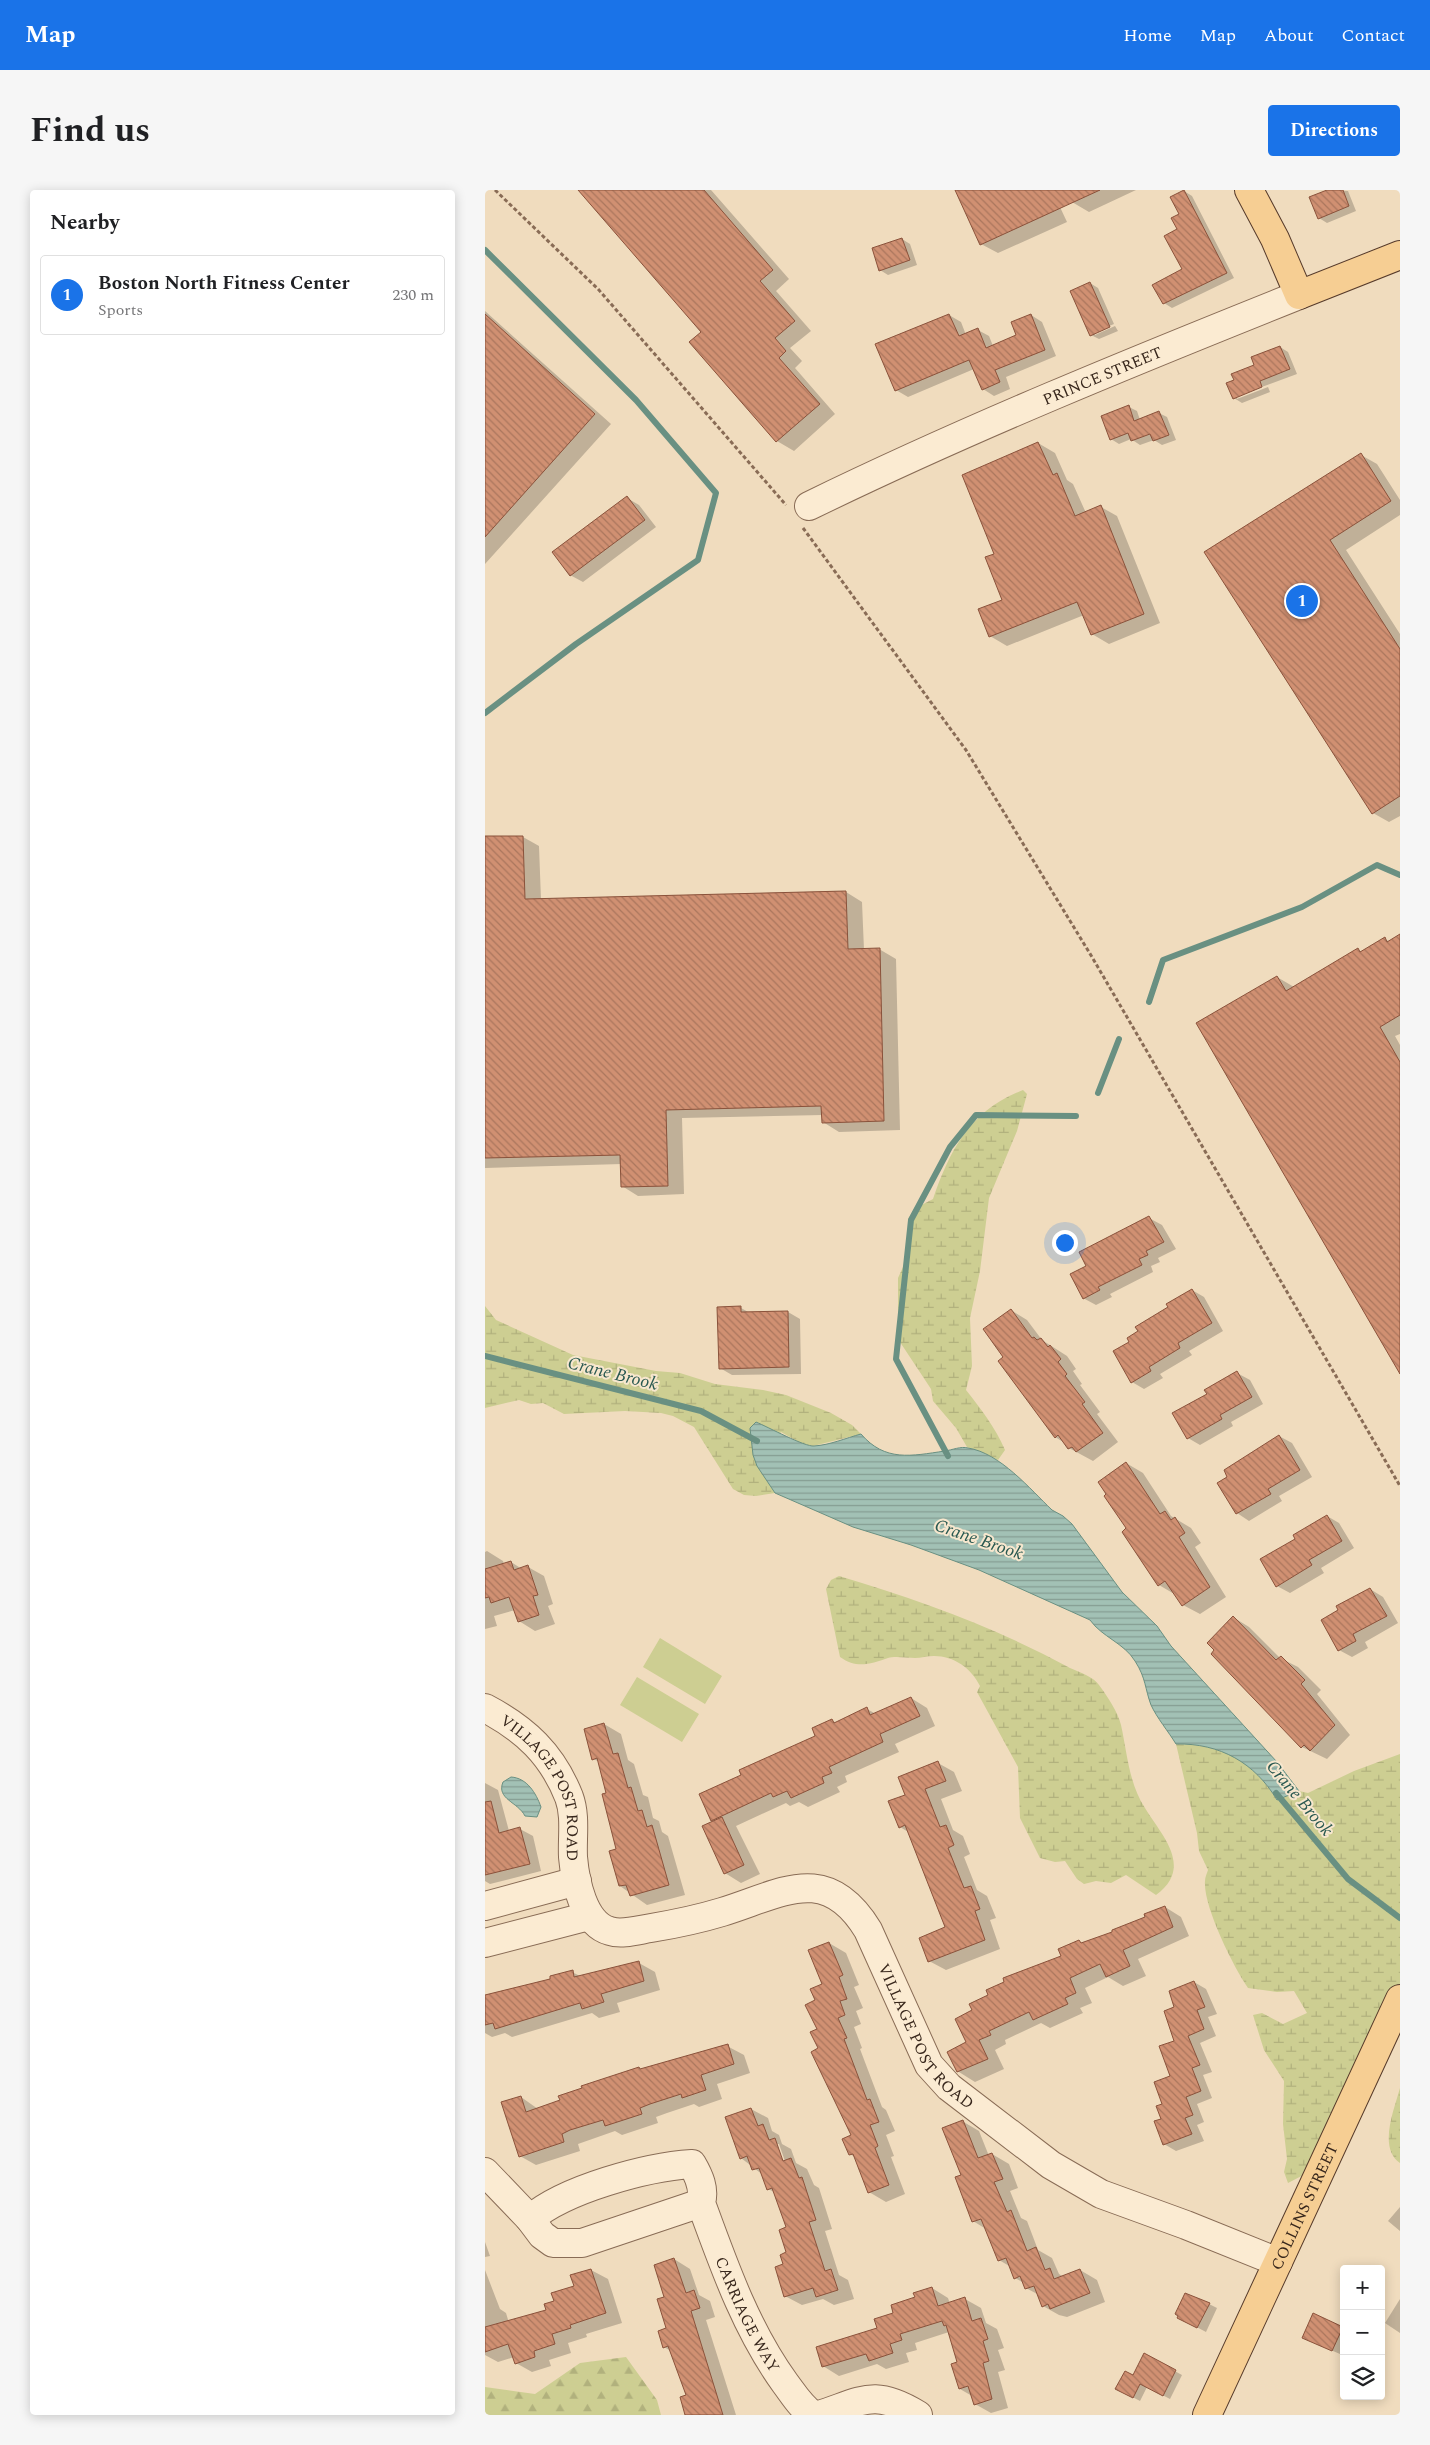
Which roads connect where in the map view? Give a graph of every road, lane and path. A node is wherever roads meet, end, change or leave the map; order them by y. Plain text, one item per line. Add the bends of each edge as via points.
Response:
1 (495, 190) edge
2 (1249, 190) edge
3 (1400, 255) edge
4 (1299, 296) junction
5 (799, 512) junction
6 (1400, 1486) edge
7 (485, 1708) edge
8 (577, 1881) junction
9 (485, 1906) edge
10 (589, 1916) junction
11 (485, 1943) edge
12 (1400, 1999) edge
13 (485, 2172) edge
14 (701, 2203) junction
15 (530, 2219) junction
16 (1278, 2262) junction
17 (813, 2415) edge
18 (819, 2415) edge
19 (917, 2415) edge
20 (1207, 2415) edge

1 - 5 path via 598,289
2 - 4 main road
3 - 4 main road, PRINCE STREET
4 - 5 street, PRINCE STREET via 1143,358 892,466
5 - 6 path via 966,750 1093,957
7 - 8 street, VILLAGE POST ROAD via 506,1718 531,1738 544,1752 562,1782 573,1814 573,1857
8 - 9 street, VILLAGE POST ROAD
8 - 10 street, VILLAGE POST ROAD
10 - 11 street
10 - 16 street, VILLAGE POST ROAD via 606,1930 627,1932 722,1912 774,1893 806,1888 828,1892 847,1902 857,1912 929,2065 949,2087 1051,2166 1101,2194
12 - 16 main road, COLLINS STREET
13 - 15 street
14 - 15 street via 582,2243 553,2243
14 - 15 street, CARRIAGE WAY via 703,2196 699,2177 691,2164 664,2165 581,2192 544,2207
14 - 17 street, CARRIAGE WAY via 743,2311 769,2360 804,2409
16 - 20 main road, COLLINS STREET
18 - 19 street via 865,2399 889,2400

